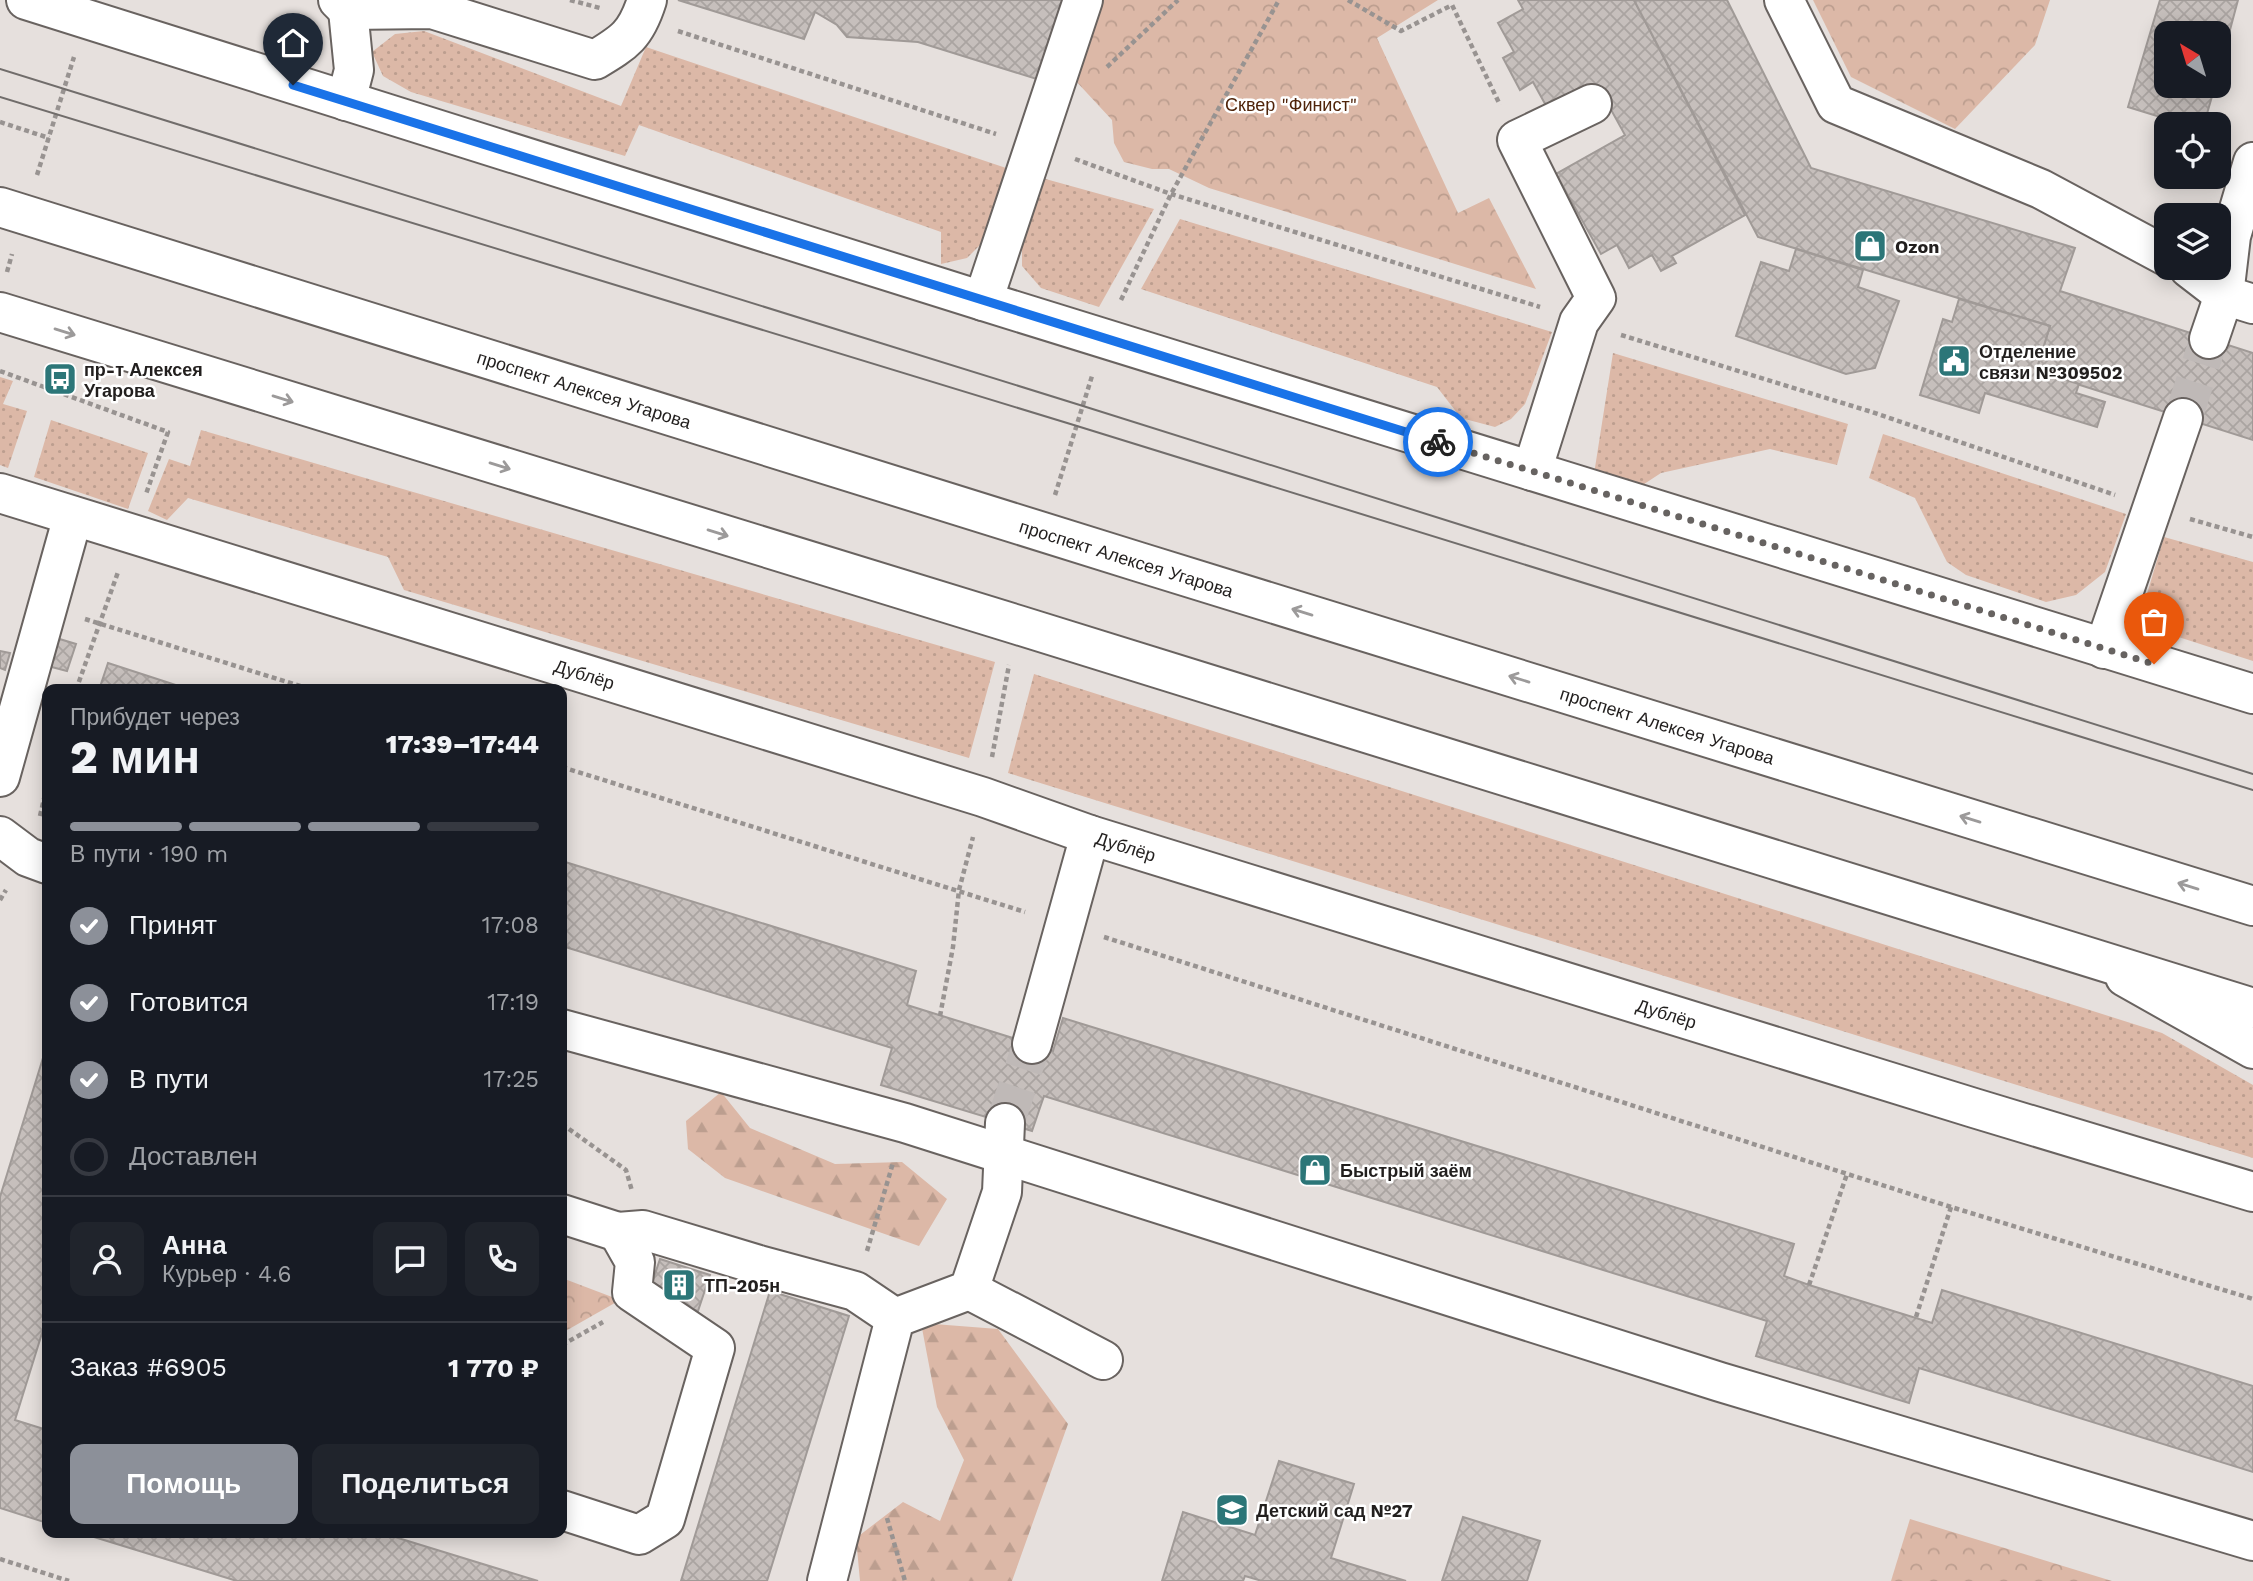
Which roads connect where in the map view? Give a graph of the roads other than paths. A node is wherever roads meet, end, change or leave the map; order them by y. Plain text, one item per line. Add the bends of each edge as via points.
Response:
1 (26, 0) edge
2 (1083, 0) edge
3 (1784, 0) edge
4 (343, 5) edge
5 (644, 9) edge
6 (104, 15) edge
7 (346, 101) junction
8 (1592, 104) dead end
9 (2253, 162) edge
10 (12, 210) edge
11 (2154, 250) edge
12 (2208, 280) edge
13 (2, 296) edge
14 (2239, 299) edge
15 (983, 301) junction
16 (2209, 339) tunnel mouth
17 (2183, 418) tunnel mouth
18 (1532, 471) junction
19 (0, 493) edge
20 (73, 516) junction
21 (2104, 649) junction
22 (2253, 694) edge
23 (3, 755) edge
24 (1090, 835) junction
25 (0, 836) edge
26 (42, 862) edge
27 (2253, 906) edge
28 (2093, 958) junction
29 (2253, 1008) edge
30 (567, 1030) edge
31 (1032, 1044) tunnel mouth
32 (2253, 1049) edge
33 (1003, 1138) junction
34 (2253, 1192) edge
35 (567, 1215) edge
36 (630, 1231) junction
37 (969, 1290) junction
38 (895, 1318) junction
39 (1103, 1360) dead end
40 (567, 1512) edge
41 (2253, 1541) edge
42 (827, 1581) edge

1 - 6 street
2 - 15 street
3 - 11 street via 1836,104 2041,189
4 - 5 street via 432,9 595,60 624,43
4 - 7 street via 354,70
6 - 7 street
7 - 15 street
8 - 18 street via 1517,140 1596,298 1579,322
9 - 14 street via 2231,236
27 -> 10 street, проспект Алексея Угарова
12 - 14 street
13 -> 28 street via 1018,625
14 - 16 street
15 - 18 street
17 - 21 street
18 - 21 street
19 - 20 street, Дублёр
20 - 23 street
20 - 24 street, Дублёр via 983,797
21 - 22 street
24 - 31 street
24 - 34 street, Дублёр
25 - 26 street
28 - 29 street
28 - 32 street
30 - 33 street via 905,1123
33 - 37 street via 1003,1192
33 - 41 street via 1720,1382
35 - 36 street
36 - 38 street via 855,1291
36 - 40 street via 635,1262 632,1292 715,1348 665,1519 639,1535
37 - 38 street
37 - 39 street
38 - 42 street

